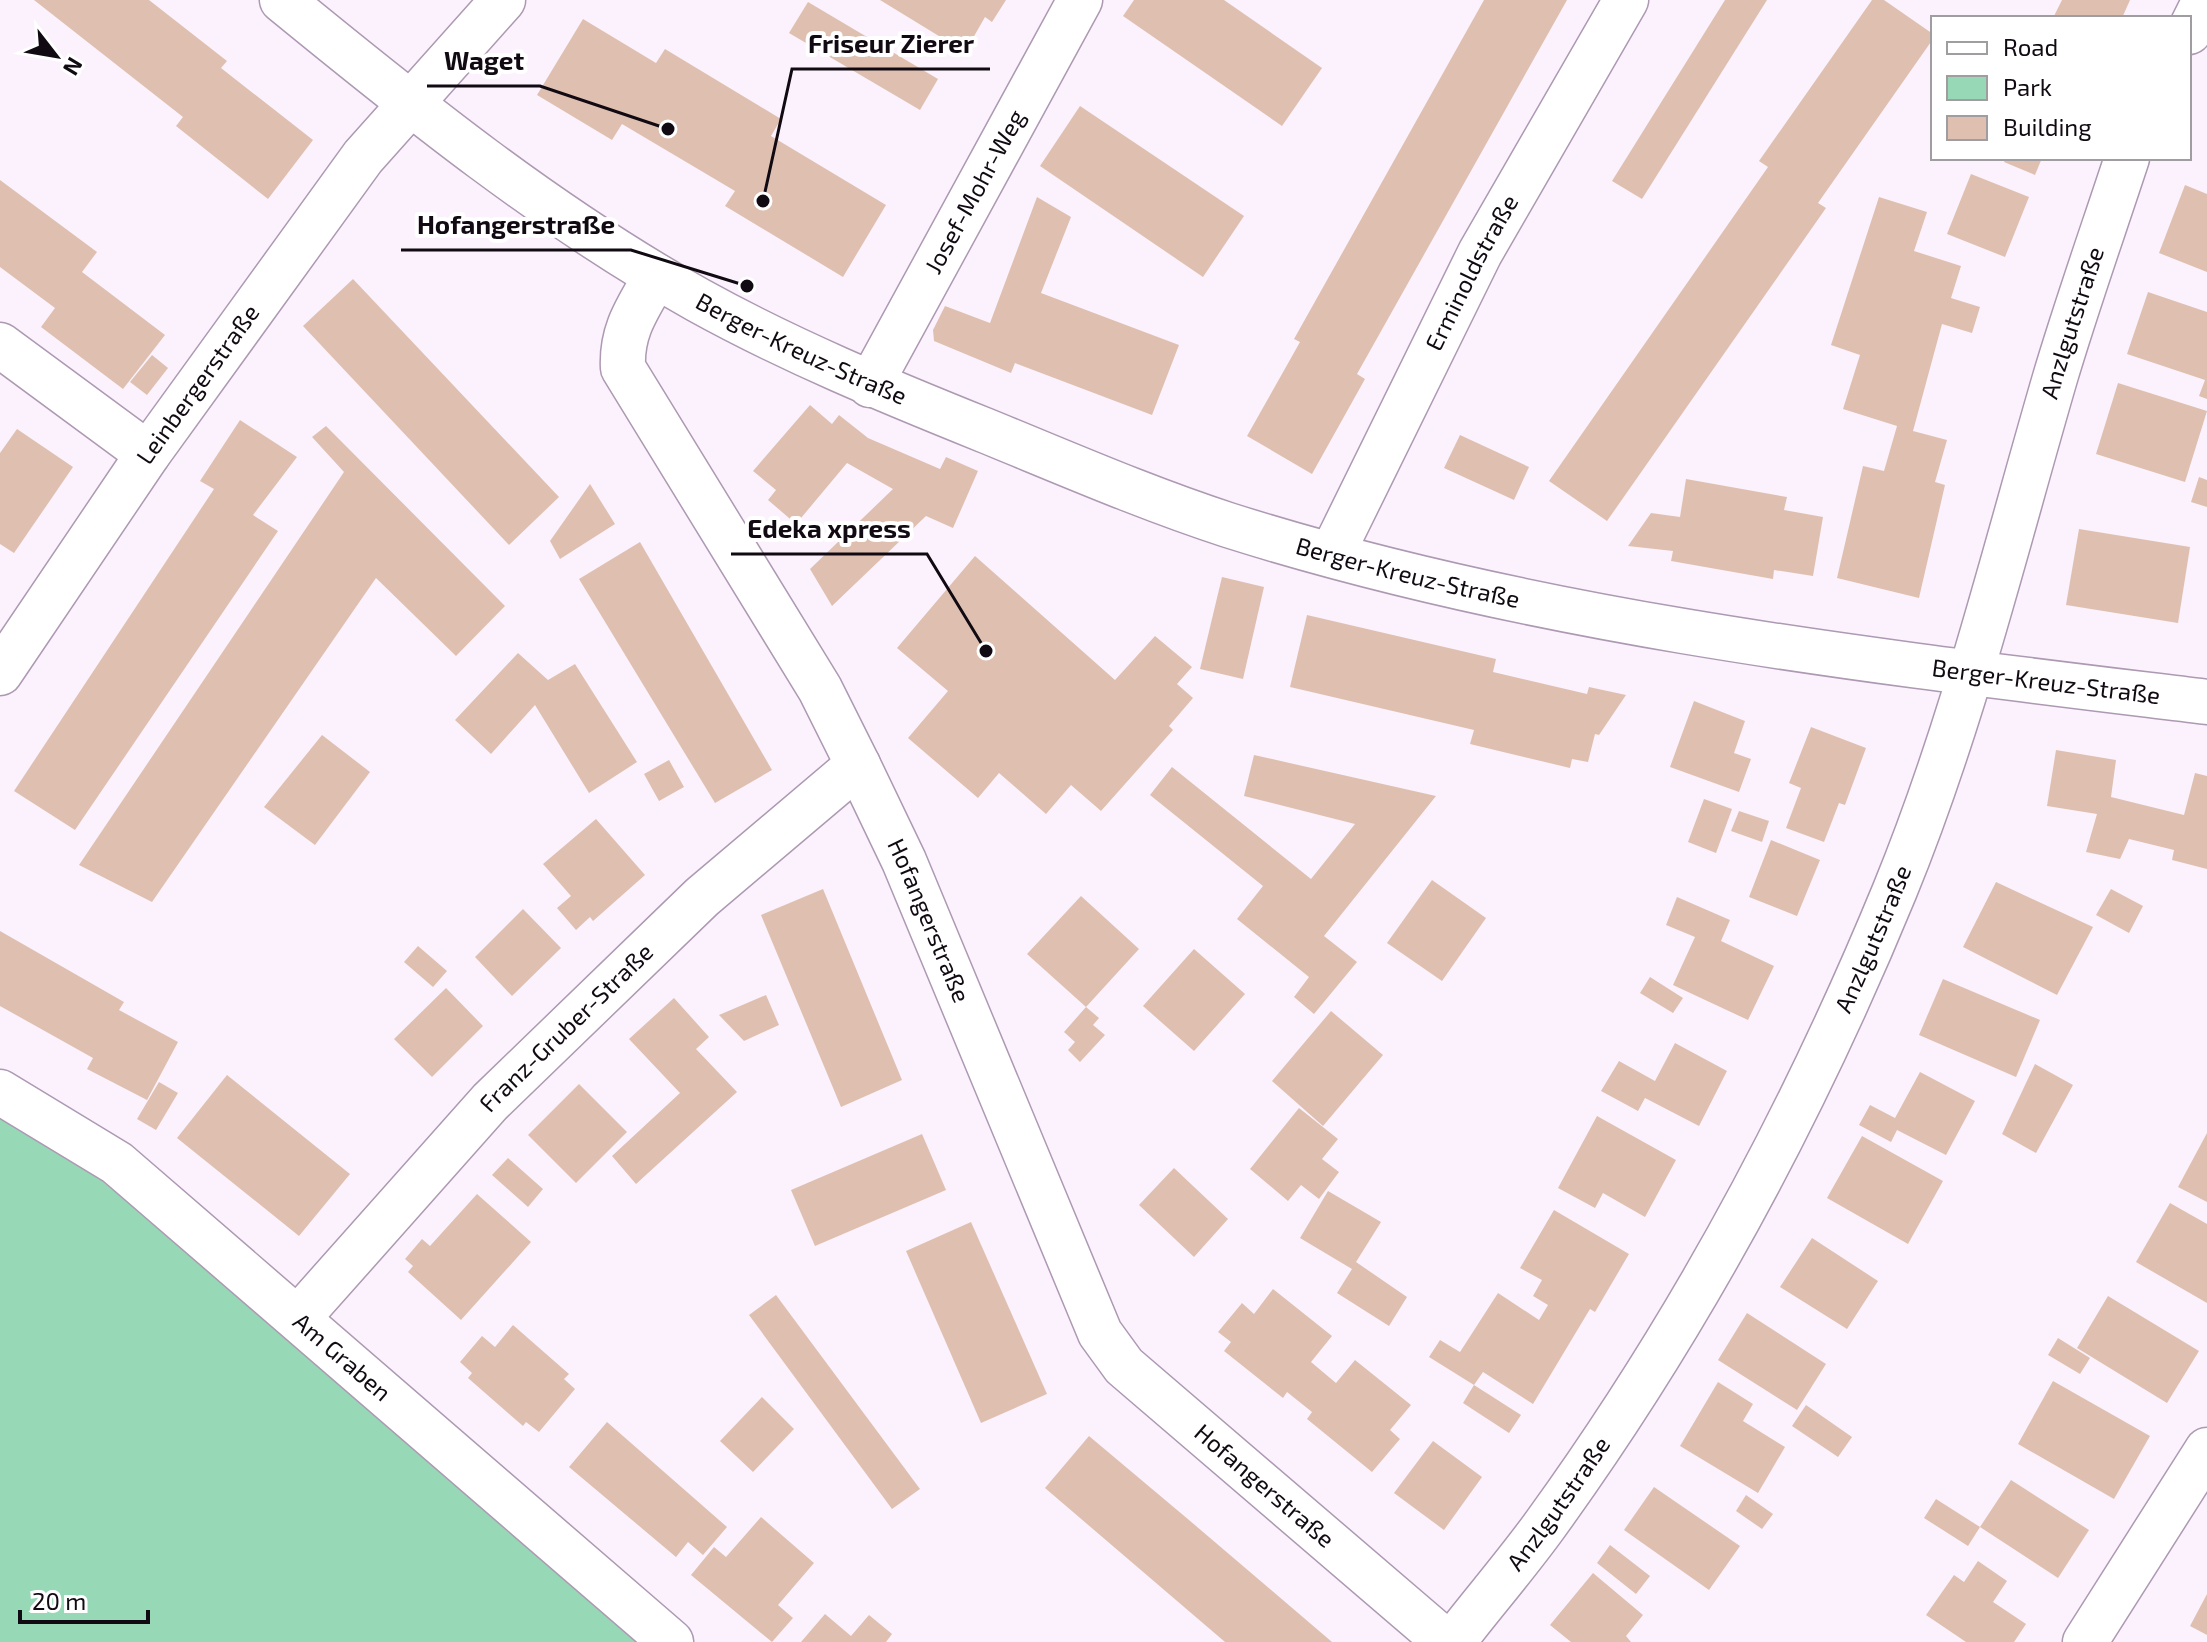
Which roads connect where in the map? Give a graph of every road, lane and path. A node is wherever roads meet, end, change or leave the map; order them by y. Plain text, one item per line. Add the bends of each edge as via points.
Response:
1 (282, 0) edge
2 (503, 0) edge
3 (1080, 0) edge
4 (1626, 0) edge
5 (2205, 0) edge
6 (2191, 28) edge
7 (409, 104) junction
8 (2126, 160) edge
9 (656, 276) junction
10 (0, 345) edge
11 (870, 385) junction
12 (148, 454) junction
13 (1332, 554) junction
14 (12, 630) edge
15 (0, 673) edge
16 (1971, 673) junction
17 (2207, 702) edge
18 (858, 765) junction
19 (0, 1092) edge
20 (299, 1317) junction
21 (2207, 1450) edge
22 (2098, 1638) edge
23 (671, 1642) edge
24 (1446, 1642) edge
25 (1453, 1642) edge

1 - 7 street
2 - 7 street, Leinbergerstraße
3 - 11 street, Josef-Mohr-Weg
4 - 13 street, Erminoldstraße via 1480,253
5 - 6 street
7 - 9 street via 552,209
7 - 12 street, Leinbergerstraße via 363,157
8 - 16 street, Anzlgutstraße via 2056,374
9 - 11 street, Berger-Kreuz-Straße
9 - 18 street, Hofangerstraße via 629,320 623,368 820,689
10 - 12 street
11 - 13 street, Berger-Kreuz-Straße via 1226,524
12 - 14 street, Leinbergerstraße
13 - 16 street, Berger-Kreuz-Straße via 1684,632
14 - 15 street, Leinbergerstraße
16 - 17 street, Berger-Kreuz-Straße
16 - 25 street, Anzlgutstraße via 1896,888 1789,1128 1701,1286 1607,1433 1544,1526
18 - 20 street, Franz-Gruber-Straße via 702,897 490,1102
18 - 24 street, Hofangerstraße via 904,861 1100,1333 1124,1366
19 - 20 street, Am Graben via 117,1163
20 - 23 street, Am Graben
21 - 22 street

